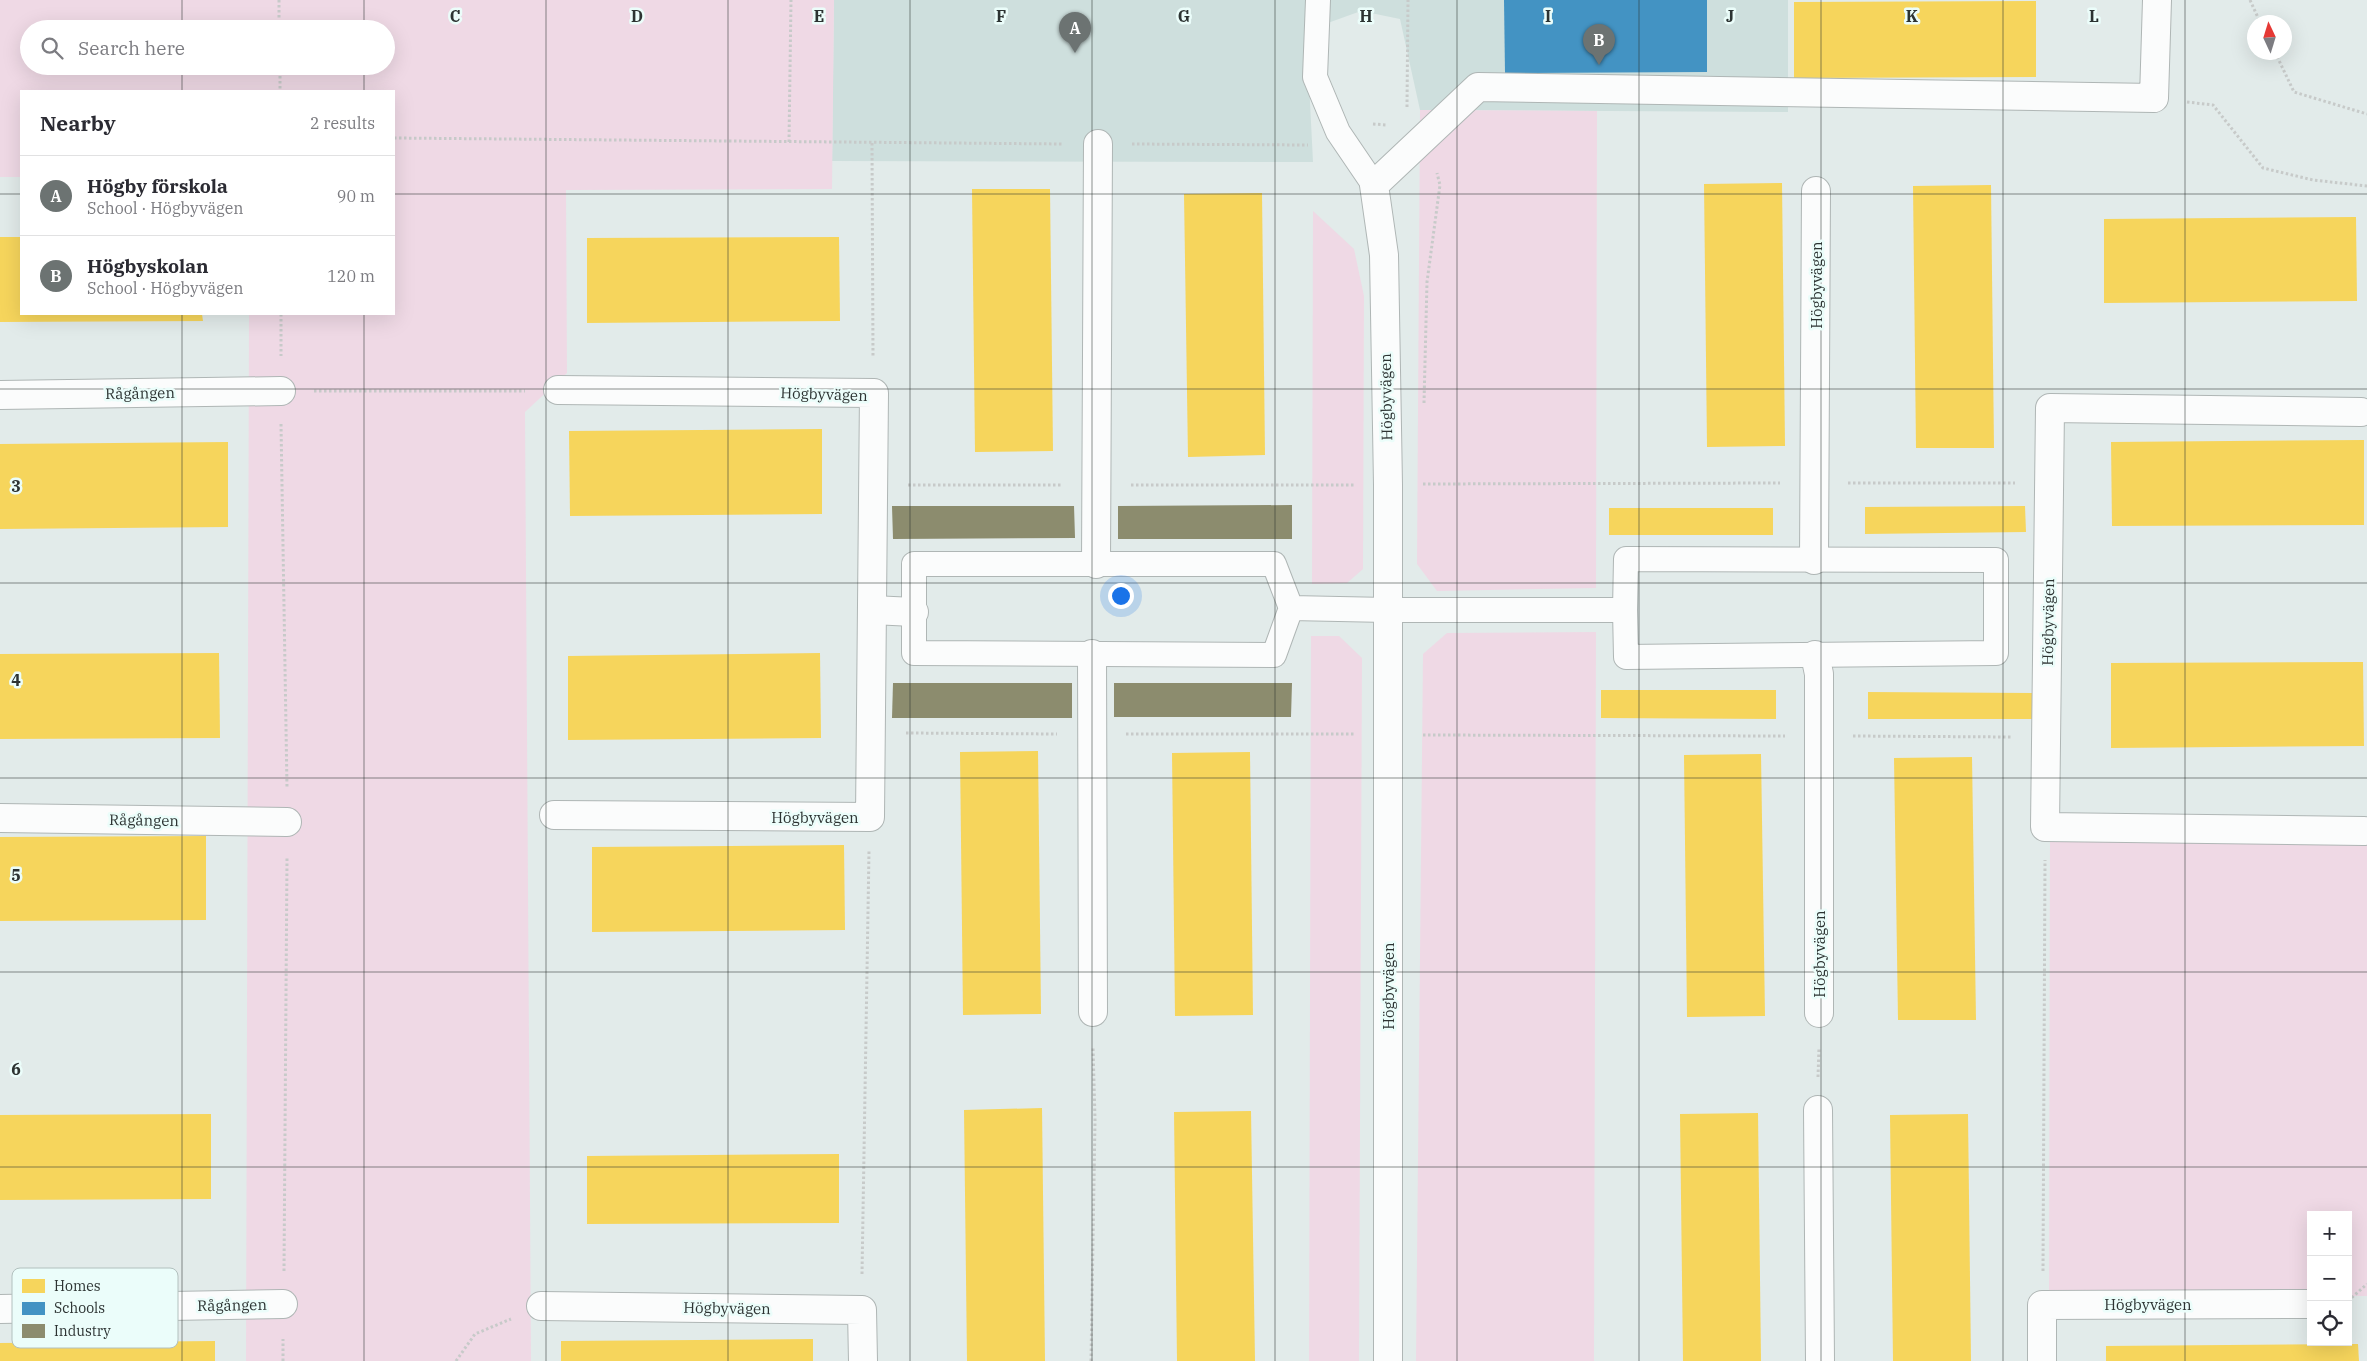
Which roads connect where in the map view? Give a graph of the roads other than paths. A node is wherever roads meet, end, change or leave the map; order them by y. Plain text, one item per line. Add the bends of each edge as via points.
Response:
1 (1318, 0) edge
2 (2157, 0) edge
3 (1098, 144) road end
4 (1374, 185) junction
5 (1816, 191) dead end
6 (558, 390) road end
7 (281, 391) road end
8 (0, 395) edge
9 (2361, 412) dead end
10 (1814, 560) junction
11 (1096, 564) junction
12 (1291, 608) junction
13 (872, 610) junction
14 (1387, 610) junction
15 (1625, 610) junction
16 (914, 612) junction
17 (1092, 654) junction
18 (1816, 655) junction
19 (554, 815) dead end
20 (0, 818) edge
21 (287, 822) dead end
22 (2364, 831) dead end
23 (1093, 1012) road end
24 (1819, 1013) road end
25 (1818, 1110) road end
26 (284, 1304) dead end
27 (2307, 1304) edge
28 (178, 1306) edge
29 (541, 1306) road end
30 (863, 1361) edge
31 (1388, 1361) edge
32 (1820, 1361) edge
33 (2042, 1361) edge

1 - 4 lane via 1315,77 1338,132
2 - 4 street via 2154,98 1478,87
3 - 11 street
4 - 14 street, Högbyvägen via 1384,255
5 - 10 street, Högbyvägen
6 - 13 street, Högbyvägen via 874,393
7 - 8 street, Rågången
9 - 22 street, Högbyvägen via 2050,408 2045,827
10 - 15 lane via 1626,559
10 - 18 lane via 1996,560 1996,653
11 - 12 lane via 1274,564
11 - 16 lane via 914,564
12 - 14 lane
12 - 17 lane via 1274,655
13 - 16 street
13 - 19 street, Högbyvägen via 870,817
14 - 15 lane
14 - 31 street, Högbyvägen
15 - 18 lane via 1626,657
16 - 17 lane via 914,653
17 - 23 street
18 - 24 street, Högbyvägen
20 - 21 street, Rågången
25 - 32 street
26 - 28 street, Rågången
27 - 33 street, Högbyvägen via 2042,1305
29 - 30 street, Högbyvägen via 862,1310

